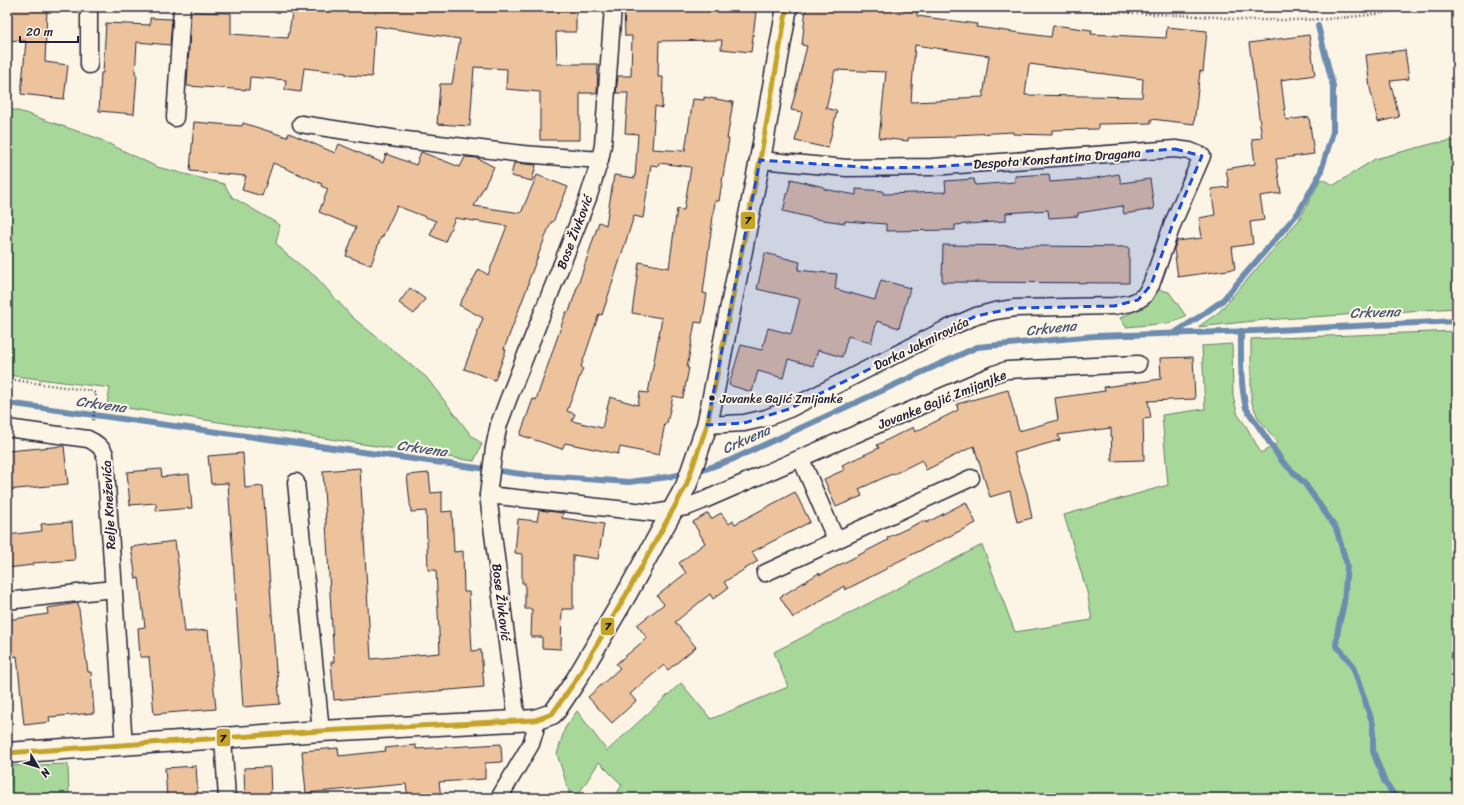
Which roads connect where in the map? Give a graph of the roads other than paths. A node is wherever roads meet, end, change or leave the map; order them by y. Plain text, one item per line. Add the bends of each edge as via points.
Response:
1 (89, 7) edge
2 (182, 7) edge
3 (613, 7) edge
4 (786, 7) edge
5 (89, 66) dead end
6 (175, 118) dead end
7 (301, 124) dead end
8 (600, 160) junction
9 (760, 160) junction
10 (1144, 296) joint
11 (1138, 364) dead end
12 (707, 425) junction
13 (7, 428) edge
14 (801, 459) junction
15 (971, 478) dead end
16 (296, 482) dead end
17 (489, 489) junction
18 (673, 510) junction
19 (836, 540) junction
20 (765, 573) dead end
21 (113, 589) junction
22 (7, 601) edge
23 (526, 720) junction
24 (321, 731) junction
25 (223, 738) junction
26 (124, 746) junction
27 (7, 753) edge
28 (227, 798) edge
29 (499, 798) edge

1 - 5 street
2 - 6 street
3 - 8 street, Bose Živković
4 - 9 street
7 - 8 street via 413,141
8 - 17 street, Bose Živković via 588,198 499,424
9 - 10 street, Despota Konstantina Dragana via 847,168 932,167 1175,149 1190,151 1202,156
9 - 12 street
10 - 12 street, Darka Jakmirovića via 1131,303 1114,306 1015,308 976,316 789,409 744,423
11 - 14 street, Jovanke Gajić Zmijanjke via 1007,370
12 - 18 street via 686,486
13 - 21 street, Relje Kneževića via 88,438 102,449 105,454
14 - 18 street, Jovanke Gajić Zmijanjke via 702,502
14 - 19 street
15 - 19 street
16 - 24 street
17 - 18 street, Jovanke Gajić Zmijanjke via 654,513
17 - 23 street, Bose Živković
18 - 23 street via 564,699 552,714
19 - 20 street
21 - 22 street
21 - 26 street, Relje Kneževića
23 - 24 street
23 - 29 street, Bose Živković via 535,731 531,744
24 - 25 street
25 - 26 street
25 - 28 street
26 - 27 street

